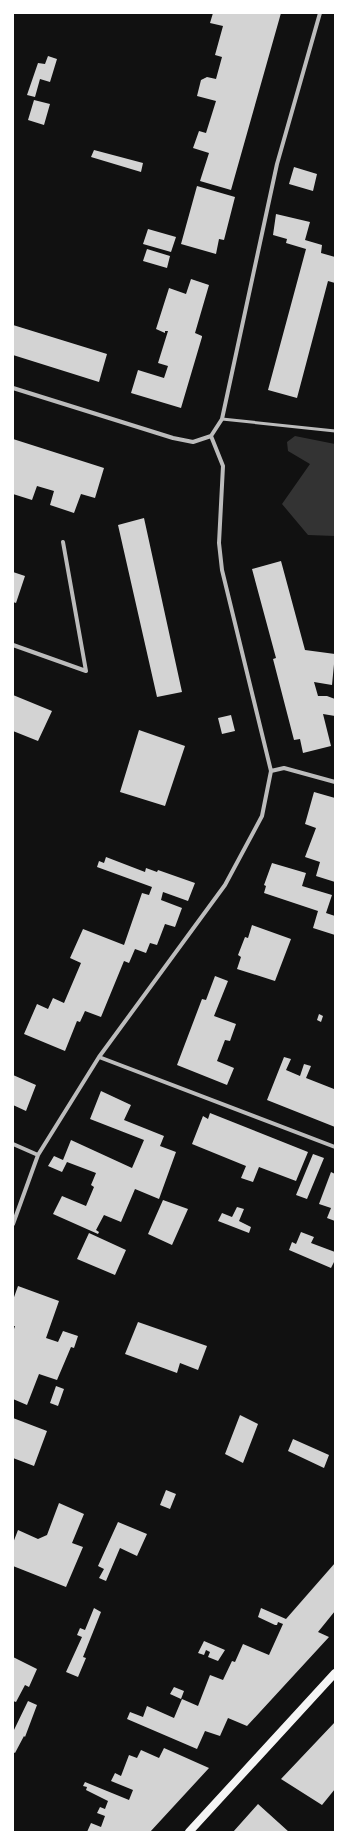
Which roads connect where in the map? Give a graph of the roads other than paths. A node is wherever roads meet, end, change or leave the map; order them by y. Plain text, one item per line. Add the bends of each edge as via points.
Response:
1 (320, 13) edge
2 (13, 388) edge
3 (222, 419) junction
4 (335, 431) edge
5 (211, 436) junction
6 (63, 542) dead end
7 (13, 645) edge
8 (270, 771) junction
9 (335, 782) edge
10 (99, 1057) junction
11 (13, 1144) edge
12 (335, 1147) edge
13 (38, 1155) junction
14 (13, 1224) edge
15 (335, 1673) edge
16 (189, 1832) edge

1 - 3 street via 277,164
2 - 5 street via 173,438 192,442
3 - 4 lane
3 - 5 street
5 - 8 street via 223,466 220,543 222,570
6 - 7 street via 86,671
8 - 9 street via 284,768
8 - 10 street via 262,816 225,886
10 - 12 street
10 - 13 street
11 - 13 street
13 - 14 street
15 - 16 main road

